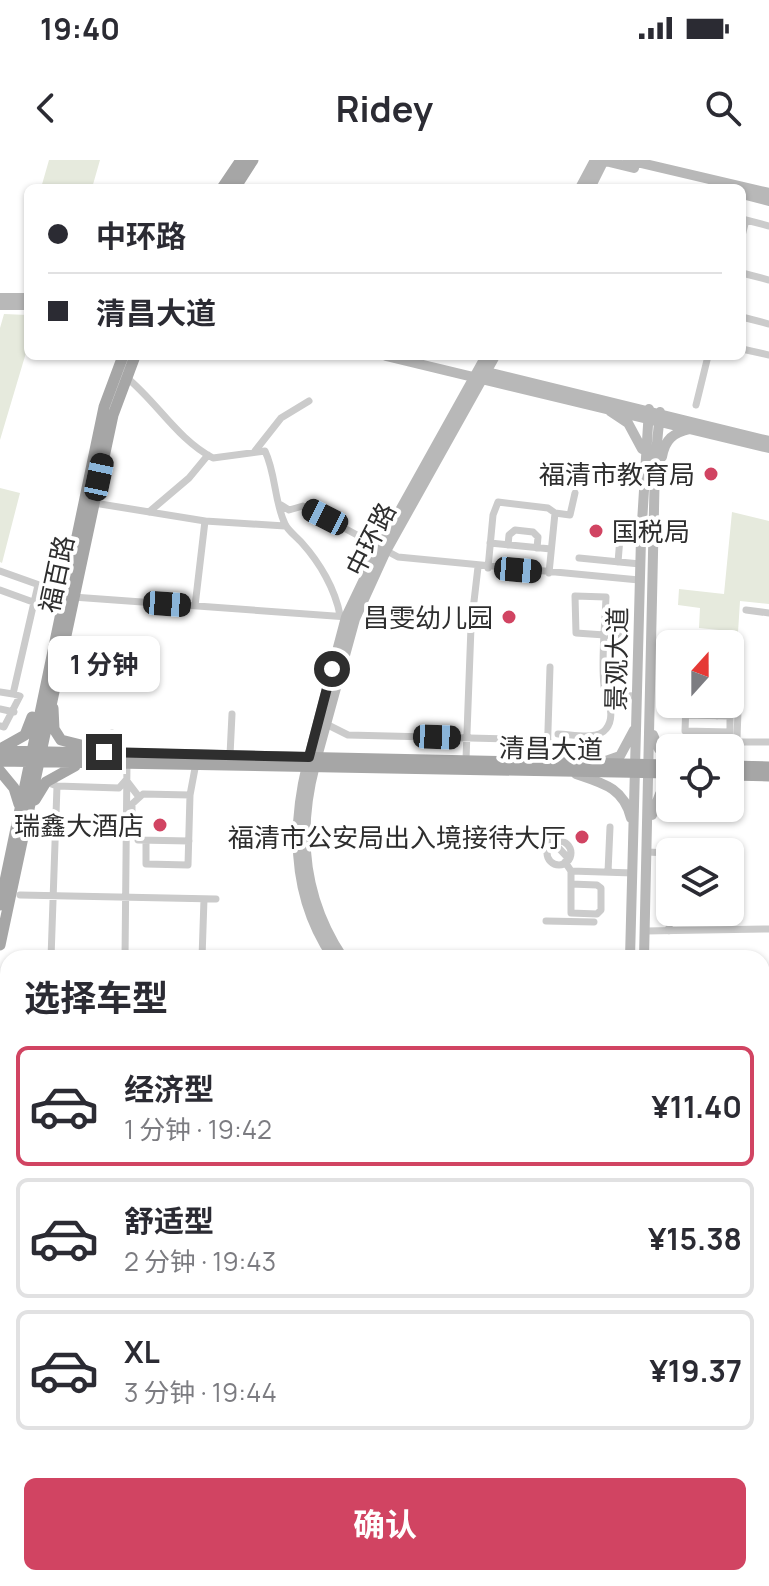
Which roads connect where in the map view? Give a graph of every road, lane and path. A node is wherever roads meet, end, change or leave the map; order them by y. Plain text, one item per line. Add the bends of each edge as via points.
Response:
1 (241, 160) edge
2 (253, 160) edge
3 (601, 160) edge
4 (628, 160) edge
5 (225, 184) edge
6 (238, 184) edge
7 (583, 184) edge
8 (592, 184) edge
9 (700, 184) edge
10 (731, 184) edge
11 (746, 188) edge
12 (769, 193) edge
13 (746, 195) edge
14 (769, 201) edge
15 (746, 220) edge
16 (769, 226) edge
17 (746, 274) edge
18 (769, 280) edge
19 (0, 298) edge
20 (24, 298) edge
21 (0, 305) edge
22 (24, 305) edge
23 (746, 318) edge
24 (769, 324) edge
25 (746, 350) edge
26 (769, 355) edge
27 (122, 360) edge
28 (133, 360) edge
29 (407, 360) edge
30 (428, 360) edge
31 (485, 360) edge
32 (492, 360) edge
33 (707, 360) edge
34 (480, 374) junction
35 (126, 376) junction
36 (309, 401) dead end
37 (598, 404) junction
38 (696, 405) dead end
39 (654, 414) junction
40 (695, 428) junction
41 (769, 441) edge
42 (769, 448) edge
43 (255, 451) junction
44 (208, 455) junction
45 (644, 456) junction
46 (655, 464) junction
47 (575, 493) dead end
48 (94, 503) junction
49 (281, 505) junction
50 (149, 512) junction
51 (555, 513) junction
52 (205, 521) junction
53 (285, 526) junction
54 (621, 526) dead end
55 (490, 543) junction
56 (508, 545) junction
57 (537, 548) junction
58 (551, 549) junction
59 (382, 550) junction
60 (579, 558) dead end
61 (618, 562) junction
62 (640, 564) junction
63 (478, 567) junction
64 (488, 568) junction
65 (0, 571) edge
66 (549, 573) junction
67 (639, 580) junction
68 (654, 581) junction
69 (38, 585) junction
70 (0, 590) edge
71 (69, 596) junction
72 (33, 602) junction
73 (195, 606) junction
74 (746, 610) dead end
75 (769, 613) edge
76 (347, 617) junction
77 (605, 635) junction
78 (619, 636) dead end
79 (550, 667) dead end
80 (0, 692) edge
81 (48, 693) junction
82 (13, 694) junction
83 (607, 695) junction
84 (637, 696) junction
85 (0, 709) edge
86 (14, 712) junction
87 (232, 714) dead end
88 (686, 718) edge
89 (733, 718) edge
90 (324, 723) junction
91 (636, 725) junction
92 (651, 725) junction
93 (0, 726) edge
94 (730, 732) joint
95 (112, 733) dead end
96 (558, 734) dead end
97 (466, 738) junction
98 (548, 740) junction
99 (656, 740) edge
100 (744, 742) edge
101 (769, 742) edge
102 (0, 750) edge
103 (108, 752) junction
104 (230, 755) junction
105 (34, 756) junction
106 (466, 759) junction
107 (0, 761) edge
108 (312, 761) junction
109 (547, 761) junction
110 (127, 762) junction
111 (88, 763) junction
112 (196, 763) junction
113 (591, 763) junction
114 (656, 766) edge
115 (769, 767) edge
116 (635, 768) junction
117 (650, 768) junction
118 (744, 768) edge
119 (656, 770) edge
120 (0, 771) edge
121 (567, 771) junction
122 (744, 771) edge
123 (769, 776) edge
124 (126, 780) junction
125 (52, 784) junction
126 (190, 795) junction
127 (139, 797) junction
128 (656, 804) edge
129 (24, 814) junction
130 (546, 827) dead end
131 (610, 827) dead end
132 (634, 833) junction
133 (648, 833) junction
134 (146, 841) junction
135 (189, 841) junction
136 (551, 844) junction
137 (647, 852) junction
138 (656, 852) edge
139 (567, 860) junction
140 (571, 871) junction
141 (608, 872) junction
142 (633, 873) junction
143 (571, 884) junction
144 (51, 893) junction
145 (20, 895) dead end
146 (126, 899) junction
147 (204, 899) junction
148 (216, 899) dead end
149 (0, 905) edge
150 (571, 918) junction
151 (546, 921) dead end
152 (594, 922) dead end
153 (669, 926) edge
154 (769, 929) edge
155 (645, 931) junction
156 (669, 931) junction
157 (0, 945) edge
158 (51, 950) edge
159 (125, 950) edge
160 (202, 950) edge
161 (329, 950) edge
162 (339, 950) edge
163 (630, 950) edge
164 (644, 950) edge

1 - 5 main road
2 - 6 main road
3 - 7 street
3 - 8 street
3 - 9 street
4 - 10 street
11 - 12 street
13 - 14 street
15 - 16 street
17 - 18 street
19 - 20 street
21 - 22 street
23 - 24 street
25 - 26 street
27 - 71 main road, 福百路 via 104,407
28 - 35 main road, 福百路
29 - 34 street
30 - 34 street
31 - 34 street, 中环路
32 - 34 street, 中环路
33 - 38 street
34 - 37 street
34 - 39 street
34 - 59 street, 中环路
35 - 44 street
35 - 48 main road, 福百路
36 - 43 street via 281,418
37 - 39 street
37 - 45 street via 628,423
39 - 40 street
39 - 41 street
39 - 45 street, 景观大道
39 - 46 street, 景观大道
40 - 42 street
40 - 46 street via 673,434
43 - 44 street
43 - 49 street via 265,451 269,459
44 - 50 street
45 - 62 street, 景观大道
46 - 68 street, 景观大道
47 - 51 street via 570,515
48 - 50 street
48 - 71 main road, 福百路
49 - 53 street
49 - 59 street via 289,510 303,506
50 - 52 street
51 - 55 street via 498,502
51 - 58 street
52 - 53 street
52 - 73 street
53 - 76 street via 326,577
54 - 61 street
55 - 56 street
55 - 64 street
56 - 57 street
56 - 57 street via 515,530 533,532
57 - 58 street
58 - 66 street
59 - 63 street via 398,557
59 - 76 street, 中环路
60 - 61 street
61 - 62 street
62 - 67 street, 景观大道
63 - 64 street
63 - 97 street
64 - 66 street
65 - 69 street
66 - 67 street
67 - 68 street
67 - 84 street, 景观大道
68 - 92 street, 景观大道
69 - 71 street
69 - 72 street
70 - 72 street
71 - 73 street
71 - 81 main road, 福百路
72 - 82 street
73 - 76 street
74 - 75 street
76 - 90 street, 中环路
76 - 108 street, 中环路
77 - 77 street via 576,633 575,596 606,597
77 - 78 street
77 - 83 street
79 - 98 street
80 - 82 street
81 - 102 main road via 25,735
81 - 103 main road via 61,740
81 - 105 main road, 福百路
82 - 86 street via 20,696
83 - 84 street
83 - 96 street via 607,728 598,735
84 - 91 street, 景观大道
85 - 86 street
86 - 93 street
87 - 104 street
88 - 94 street via 685,731
89 - 94 street
90 - 97 street via 348,735
90 - 108 street, 中环路
91 - 113 street via 620,756
91 - 116 street, 景观大道
92 - 99 street
92 - 117 street, 景观大道
95 - 103 street
97 - 98 street
97 - 106 street
98 - 109 street
100 - 101 street
102 - 105 main road, 清昌大道
103 - 104 main road, 清昌大道
103 - 105 main road, 清昌大道
104 - 108 main road, 清昌大道
105 - 107 main road, 清昌大道
105 - 111 main road, 清昌大道
105 - 129 main road, 福百路
106 - 108 main road, 清昌大道
106 - 109 main road, 清昌大道
108 - 112 main road, 清昌大道
108 - 121 main road, 清昌大道
108 - 161 street, 中环路 via 298,803 298,863 304,896
108 - 162 street, 中环路 via 305,804 305,863 311,893
109 - 113 main road, 清昌大道
110 - 111 main road, 清昌大道
110 - 112 main road, 清昌大道
110 - 124 street
111 - 125 main road via 64,769
112 - 126 street
113 - 116 main road, 清昌大道
114 - 117 main road, 清昌大道
115 - 118 main road
116 - 117 main road, 清昌大道
116 - 121 main road, 清昌大道
116 - 132 street, 景观大道
117 - 119 main road, 清昌大道
117 - 133 street, 景观大道
120 - 129 main road
121 - 132 street via 623,796
122 - 123 main road
124 - 125 street via 119,788
124 - 127 street
124 - 146 street
125 - 129 main road
125 - 144 street
126 - 127 street
126 - 135 street
127 - 134 street via 132,804 132,834
128 - 133 street
129 - 149 main road, 福百路
129 - 157 main road, 福百路
130 - 136 street
131 - 141 street
132 - 142 street, 景观大道
133 - 137 street, 景观大道
134 - 135 street
134 - 135 street via 146,864 188,865
136 - 139 street via 567,844
136 - 139 street via 550,860
137 - 138 street
137 - 155 street, 景观大道
139 - 140 street
140 - 141 street
140 - 143 street
141 - 142 street
142 - 163 street, 景观大道
143 - 150 street
143 - 150 street via 601,888 601,910
144 - 145 street
144 - 146 street
144 - 158 street
146 - 147 street
146 - 159 street
147 - 148 street
147 - 160 street
150 - 151 street
150 - 152 street
153 - 156 street
154 - 156 street
155 - 156 street
155 - 164 street, 景观大道

